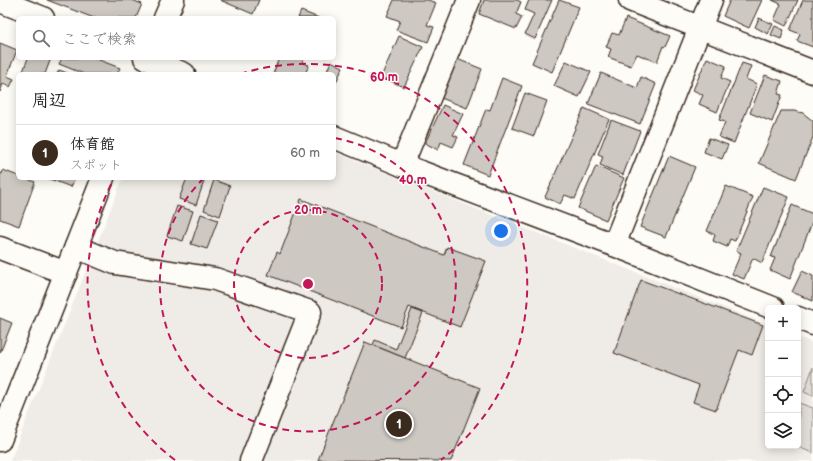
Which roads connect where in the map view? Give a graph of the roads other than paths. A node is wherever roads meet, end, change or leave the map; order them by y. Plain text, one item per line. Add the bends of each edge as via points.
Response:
1 (172, 0) edge
2 (469, 0) edge
3 (630, 0) edge
4 (711, 0) edge
5 (0, 1) edge
6 (38, 16) edge
7 (166, 16) edge
8 (700, 27) junction
9 (147, 62) edge
10 (178, 72) edge
11 (813, 72) edge
12 (336, 138) edge
13 (402, 165) junction
14 (102, 180) edge
15 (614, 245) junction
16 (76, 247) junction
17 (0, 248) edge
18 (66, 273) junction
19 (765, 305) edge
20 (801, 319) edge
21 (813, 324) edge
22 (0, 440) edge
23 (251, 461) edge

1 - 7 street
2 - 13 street
3 - 8 street
4 - 8 street
5 - 6 street
8 - 11 street
8 - 15 street
9 - 10 street
12 - 13 street
13 - 15 street
14 - 16 street
15 - 19 street
16 - 18 street
16 - 23 street via 115,263 215,278 310,312
17 - 18 street
18 - 22 street
20 - 21 street

